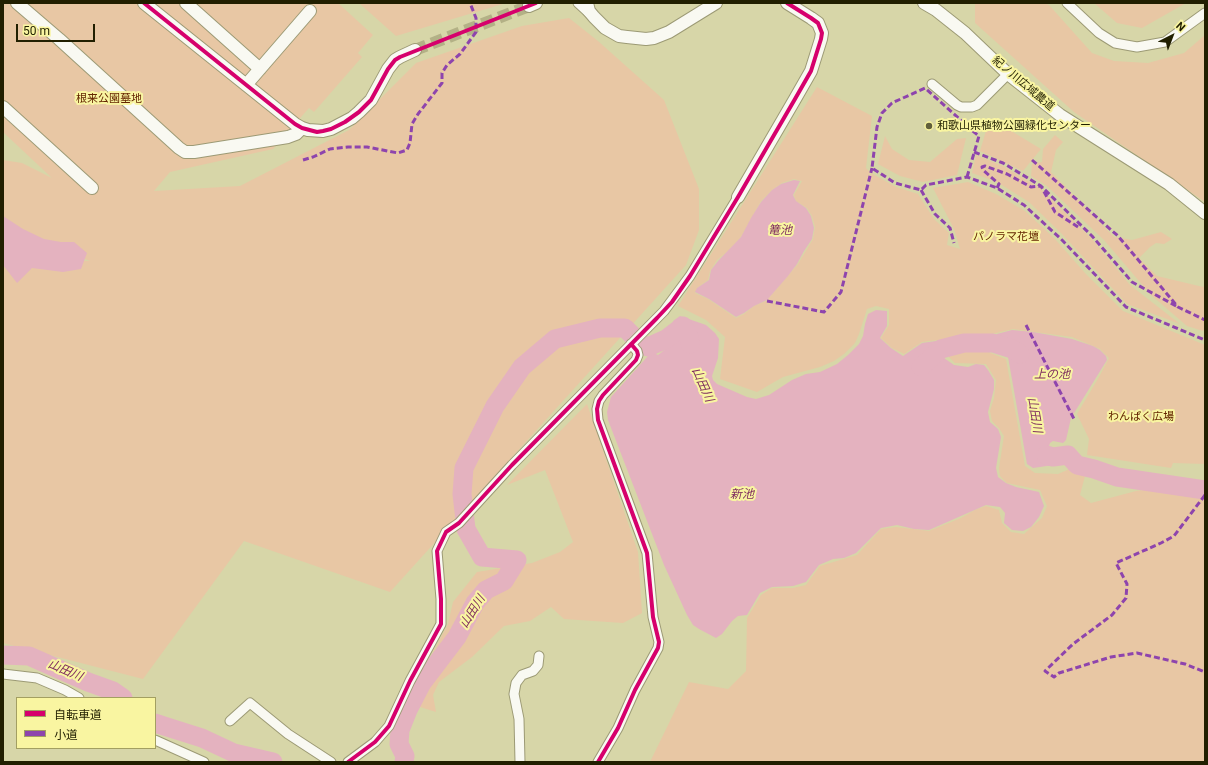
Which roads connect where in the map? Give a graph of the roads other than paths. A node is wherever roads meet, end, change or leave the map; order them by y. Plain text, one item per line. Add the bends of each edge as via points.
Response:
1 (17, 3) edge
2 (144, 3) edge
3 (186, 3) edge
4 (578, 3) edge
5 (587, 3) edge
6 (716, 3) edge
7 (787, 3) edge
8 (924, 3) edge
9 (1067, 3) edge
10 (310, 11) dead end
11 (1205, 13) edge
12 (594, 17) junction
13 (415, 50) tunnel mouth
14 (260, 69) junction
15 (1008, 74) junction
16 (932, 84) dead end
17 (246, 85) junction
18 (3, 107) edge
19 (302, 128) junction
20 (92, 188) dead end
21 (738, 197) joint
22 (1205, 213) edge
23 (631, 344) junction
24 (539, 656) dead end
25 (3, 674) edge
26 (77, 697) edge
27 (230, 722) dead end
28 (156, 740) edge
29 (204, 762) edge
30 (331, 762) edge
31 (348, 762) edge
32 (520, 762) edge
33 (598, 762) edge

1 - 19 street via 185,152 288,137
2 - 17 street
3 - 14 street
4 - 12 street
5 - 12 street
6 - 12 street via 669,32 654,38 619,36 605,28
7 - 21 street via 818,23 822,39 811,71
8 - 15 street, 紀ノ川広域農道 via 965,33
9 - 11 street via 1099,34 1115,43 1137,47 1164,42
10 - 14 street
13 - 19 street via 395,60 371,100 352,118 324,131
14 - 17 street
15 - 16 street via 972,107 957,105
15 - 22 street, 紀ノ川広域農道 via 1060,115 1169,184
17 - 19 street
18 - 20 street
21 - 23 street via 680,291
23 - 31 street via 459,523 446,532 436,551 441,624 388,726 375,742
23 - 33 street via 638,355 636,360 599,401 598,420 647,553 653,617 659,642 618,728
24 - 32 street via 538,665 533,671 522,675 516,683 514,694
25 - 26 street via 37,678
27 - 30 street via 250,703 288,734
28 - 29 street

